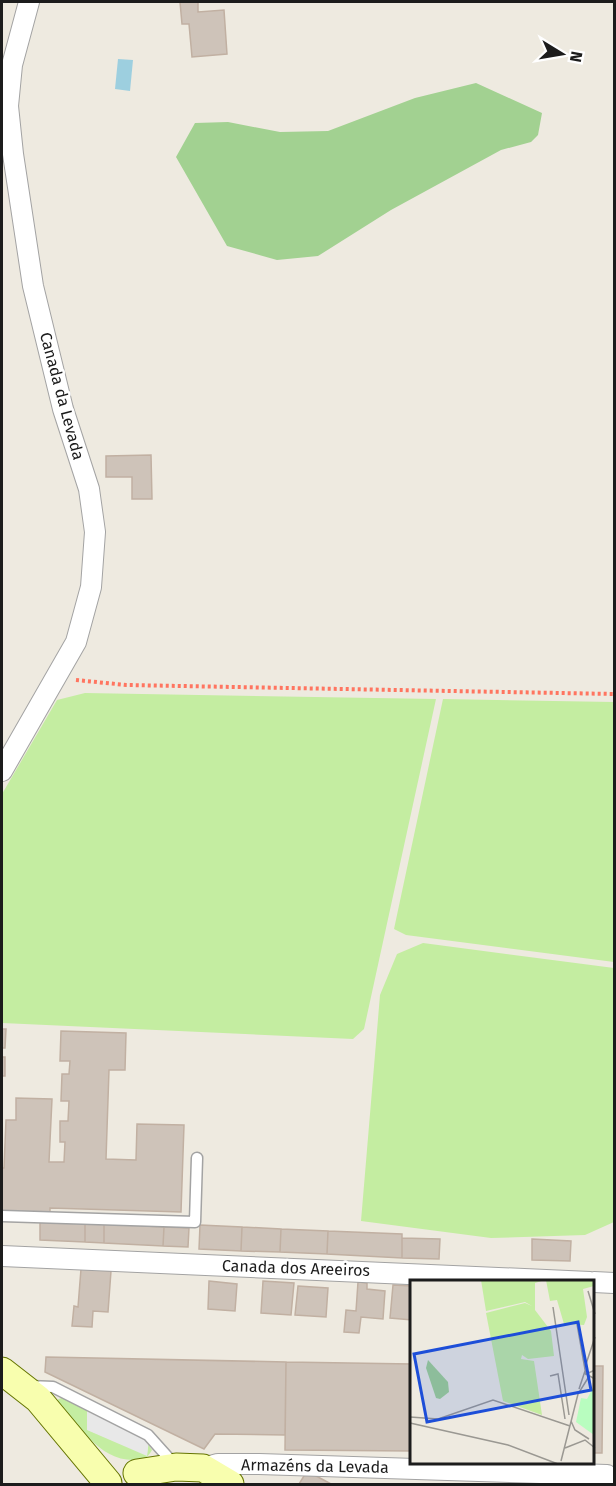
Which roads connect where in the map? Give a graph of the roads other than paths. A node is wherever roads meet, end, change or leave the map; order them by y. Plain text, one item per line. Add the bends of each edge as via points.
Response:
1 (29, 2) edge
2 (2, 771) edge
3 (197, 1158) dead end
4 (2, 1216) edge
5 (2, 1256) edge
6 (547, 1280) edge
7 (595, 1282) edge
8 (615, 1283) edge
9 (2, 1371) edge
10 (25, 1387) junction
11 (607, 1475) dead end
12 (183, 1476) edge
13 (107, 1484) edge
14 (230, 1485) edge

1 - 2 street, Canada da Levada via 12,64 8,106 13,154 33,286 63,409 89,489 95,532 91,587 76,642
3 - 4 lane via 195,1222
5 - 6 street, Canada dos Areeiros
7 - 8 street, Canada dos Areeiros
9 - 10 street
10 - 12 lane via 53,1387 148,1435
10 - 13 street
11 - 12 street, Armazéns da Levada via 218,1464
12 - 13 street via 137,1473 121,1475
12 - 14 street

